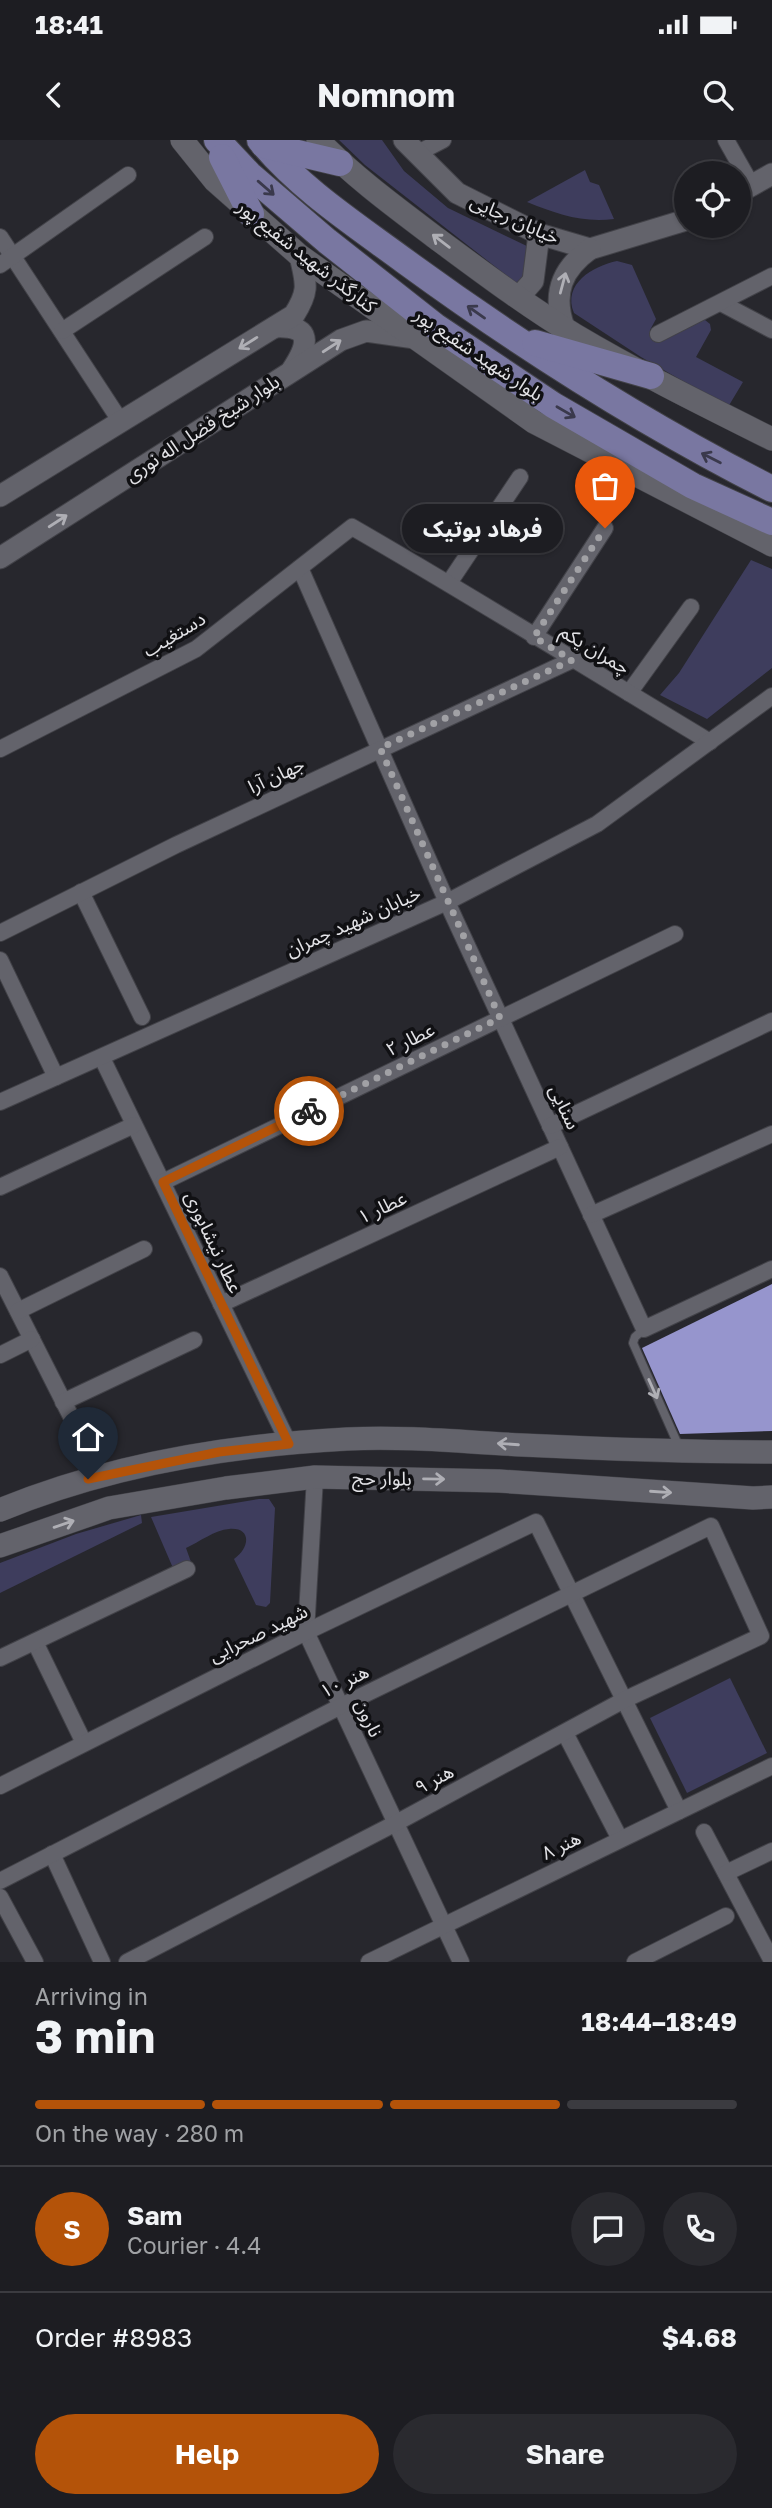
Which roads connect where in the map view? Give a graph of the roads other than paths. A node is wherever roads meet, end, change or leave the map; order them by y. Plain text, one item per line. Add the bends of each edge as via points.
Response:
1 (182, 140) edge
2 (215, 140) edge
3 (318, 140) edge
4 (443, 140) edge
5 (726, 140) edge
6 (262, 142) edge
7 (410, 147) edge
8 (734, 161) edge
9 (340, 163) junction
10 (772, 174) edge
11 (128, 175) dead end
12 (751, 186) edge
13 (251, 215) junction
14 (674, 224) edge
15 (539, 234) junction
16 (0, 237) edge
17 (205, 237) dead end
18 (590, 249) junction
19 (300, 256) junction
20 (6, 260) edge
21 (772, 276) edge
22 (518, 298) junction
23 (721, 303) junction
24 (275, 327) junction
25 (564, 327) junction
26 (772, 330) edge
27 (62, 331) junction
28 (658, 334) dead end
29 (512, 337) junction
30 (415, 338) junction
31 (292, 370) junction
32 (651, 376) junction
33 (121, 422) junction
34 (772, 439) edge
35 (520, 477) dead end
36 (772, 489) edge
37 (0, 496) edge
38 (772, 522) edge
39 (352, 527) joint
40 (605, 528) dead end
41 (772, 545) edge
42 (0, 558) edge
43 (300, 568) junction
44 (449, 583) junction
45 (691, 607) dead end
46 (534, 637) junction
47 (572, 660) junction
48 (629, 694) junction
49 (772, 696) edge
50 (710, 742) junction
51 (380, 748) junction
52 (0, 749) edge
53 (81, 892) junction
54 (447, 902) junction
55 (0, 933) edge
56 (675, 934) dead end
57 (0, 960) edge
58 (142, 1017) dead end
59 (500, 1018) junction
60 (772, 1021) edge
61 (102, 1058) junction
62 (56, 1077) junction
63 (0, 1102) edge
64 (134, 1125) junction
65 (550, 1126) junction
66 (772, 1134) edge
67 (560, 1147) junction
68 (163, 1182) junction
69 (0, 1187) edge
70 (592, 1215) junction
71 (144, 1249) dead end
72 (772, 1269) edge
73 (0, 1276) edge
74 (221, 1304) junction
75 (18, 1311) junction
76 (644, 1329) junction
77 (32, 1339) junction
78 (194, 1340) dead end
79 (0, 1355) edge
80 (63, 1402) junction
81 (289, 1444) junction
82 (543, 1445) junction
83 (613, 1448) junction
84 (681, 1451) junction
85 (772, 1452) edge
86 (101, 1476) junction
87 (315, 1477) junction
88 (543, 1483) junction
89 (612, 1488) junction
90 (772, 1497) edge
91 (0, 1510) edge
92 (0, 1546) edge
93 (187, 1569) dead end
94 (572, 1595) junction
95 (306, 1632) junction
96 (761, 1636) joint
97 (35, 1642) junction
98 (0, 1658) edge
99 (624, 1700) junction
100 (341, 1706) junction
101 (565, 1733) junction
102 (84, 1743) junction
103 (772, 1766) edge
104 (0, 1786) edge
105 (679, 1811) junction
106 (396, 1823) junction
107 (704, 1832) dead end
108 (620, 1839) junction
109 (772, 1851) edge
110 (52, 1854) junction
111 (726, 1873) junction
112 (0, 1881) edge
113 (0, 1897) edge
114 (726, 1916) dead end
115 (444, 1925) junction
116 (768, 1942) edge
117 (772, 1961) edge
118 (35, 1962) edge
119 (102, 1962) edge
120 (127, 1962) edge
121 (369, 1962) edge
122 (461, 1962) edge
123 (635, 1962) edge

1 - 13 main road, کنارگذر شهید شفیع پور
2 - 13 main road
2 -> 38 main road, بلوار شهید شفیع پور via 327,241 435,326 553,405 693,486
3 - 9 main road
4 - 7 street
5 - 8 street
6 - 9 main road
29 -> 6 main road, بلوار شهید شفیع پور via 344,217
7 - 15 street, خیابان رجایی via 457,193
22 -> 9 main road
10 - 12 street
11 - 20 street
13 - 19 main road, کنارگذر شهید شفیع پور
14 - 18 street
15 - 18 street, خیابان رجایی
15 - 22 street via 533,281
16 - 20 street
17 - 27 street
25 -> 18 street via 561,286 567,270
19 - 24 street via 306,282 304,299 294,315
19 - 30 main road, کنارگذر شهید شفیع پور
20 - 27 street
21 - 23 street
22 - 25 main road
23 - 26 street
23 - 28 street
24 - 31 street via 292,326 303,335 303,354
24 -> 33 street
25 - 32 main road
27 - 33 street
29 - 32 main road
36 -> 29 main road, بلوار شهید شفیع پور via 692,448
31 -> 30 street, بلوار شیخ فضل اله نوری via 341,340 366,331
30 - 41 main road, کنارگذر شهید شفیع پور via 534,422
42 -> 31 street, بلوار شیخ فضل اله نوری
32 - 34 main road
33 - 37 street
35 - 44 street
39 - 43 street, دستغیب
39 - 44 street, چمران یکم
40 - 46 street
43 - 51 street, سنایی
43 - 52 street, دستغیب via 197,649
44 - 46 street, چمران یکم
45 - 48 street
46 - 47 street, چمران یکم
47 - 48 street, چمران یکم
47 - 51 street, جهان آرا
48 - 50 street, چمران یکم
49 - 50 street, خیابان شهید چمران
50 - 54 street, خیابان شهید چمران via 597,824
51 - 53 street, جهان آرا
51 - 54 street, سنایی
53 - 55 street, جهان آرا
53 - 58 street
54 - 59 street, سنایی
54 - 61 street, خیابان شهید چمران
56 - 59 street, عطار ۲
57 - 62 street
59 - 65 street, سنایی
59 - 68 street, عطار ۲
60 - 65 street
61 - 62 street, خیابان شهید چمران
61 - 64 street, عطار نیشابوری
62 - 63 street, خیابان شهید چمران
64 - 68 street, عطار نیشابوری
64 - 69 street
65 - 67 street, سنایی
66 - 70 street
67 - 70 street, سنایی
67 - 74 street, عطار ۱
68 - 74 street, عطار نیشابوری
70 - 76 street, سنایی
71 - 75 street
72 - 76 street
73 - 75 street
74 - 81 street, عطار نیشابوری
75 - 77 street
76 -> 84 lane via 633,1343
77 - 79 street
77 - 80 street
78 - 80 street
80 - 86 street
82 -> 81 main road, بلوار حج via 350,1439
81 - 86 main road, بلوار حج via 219,1452
82 - 83 main road, بلوار حج
82 - 88 main road via 553,1465
83 - 84 main road, بلوار حج
83 - 89 main road via 604,1466
84 - 85 main road, بلوار حج
86 - 91 main road, بلوار حج
87 -> 88 main road, بلوار حج
92 -> 87 main road, بلوار حج via 109,1508
87 - 95 street, نارون
88 - 89 main road, بلوار حج
89 -> 90 main road, بلوار حج
93 - 97 street
94 - 95 street, شهید صحرایی via 536,1522
94 - 96 street, هنر ۱۰ via 711,1526
94 - 99 street
94 - 100 street, هنر ۱۰
95 - 100 street, نارون
95 - 102 street, شهید صحرایی
96 - 99 street, هنر ۹
97 - 98 street
97 - 102 street
99 - 101 street, هنر ۹
99 - 105 street
100 - 106 street, نارون
100 - 110 street, هنر ۱۰
101 - 106 street, هنر ۹
101 - 108 street
102 - 104 street, شهید صحرایی
103 - 105 street, هنر ۸
105 - 108 street, هنر ۸
106 - 115 street, نارون
106 - 120 street, هنر ۹
107 - 111 street
108 - 115 street, هنر ۸
109 - 111 street
110 - 112 street, هنر ۱۰
110 - 119 street
111 - 116 street
113 - 118 street
114 - 123 street
115 - 121 street, هنر ۸
115 - 122 street, نارون
116 - 117 street

